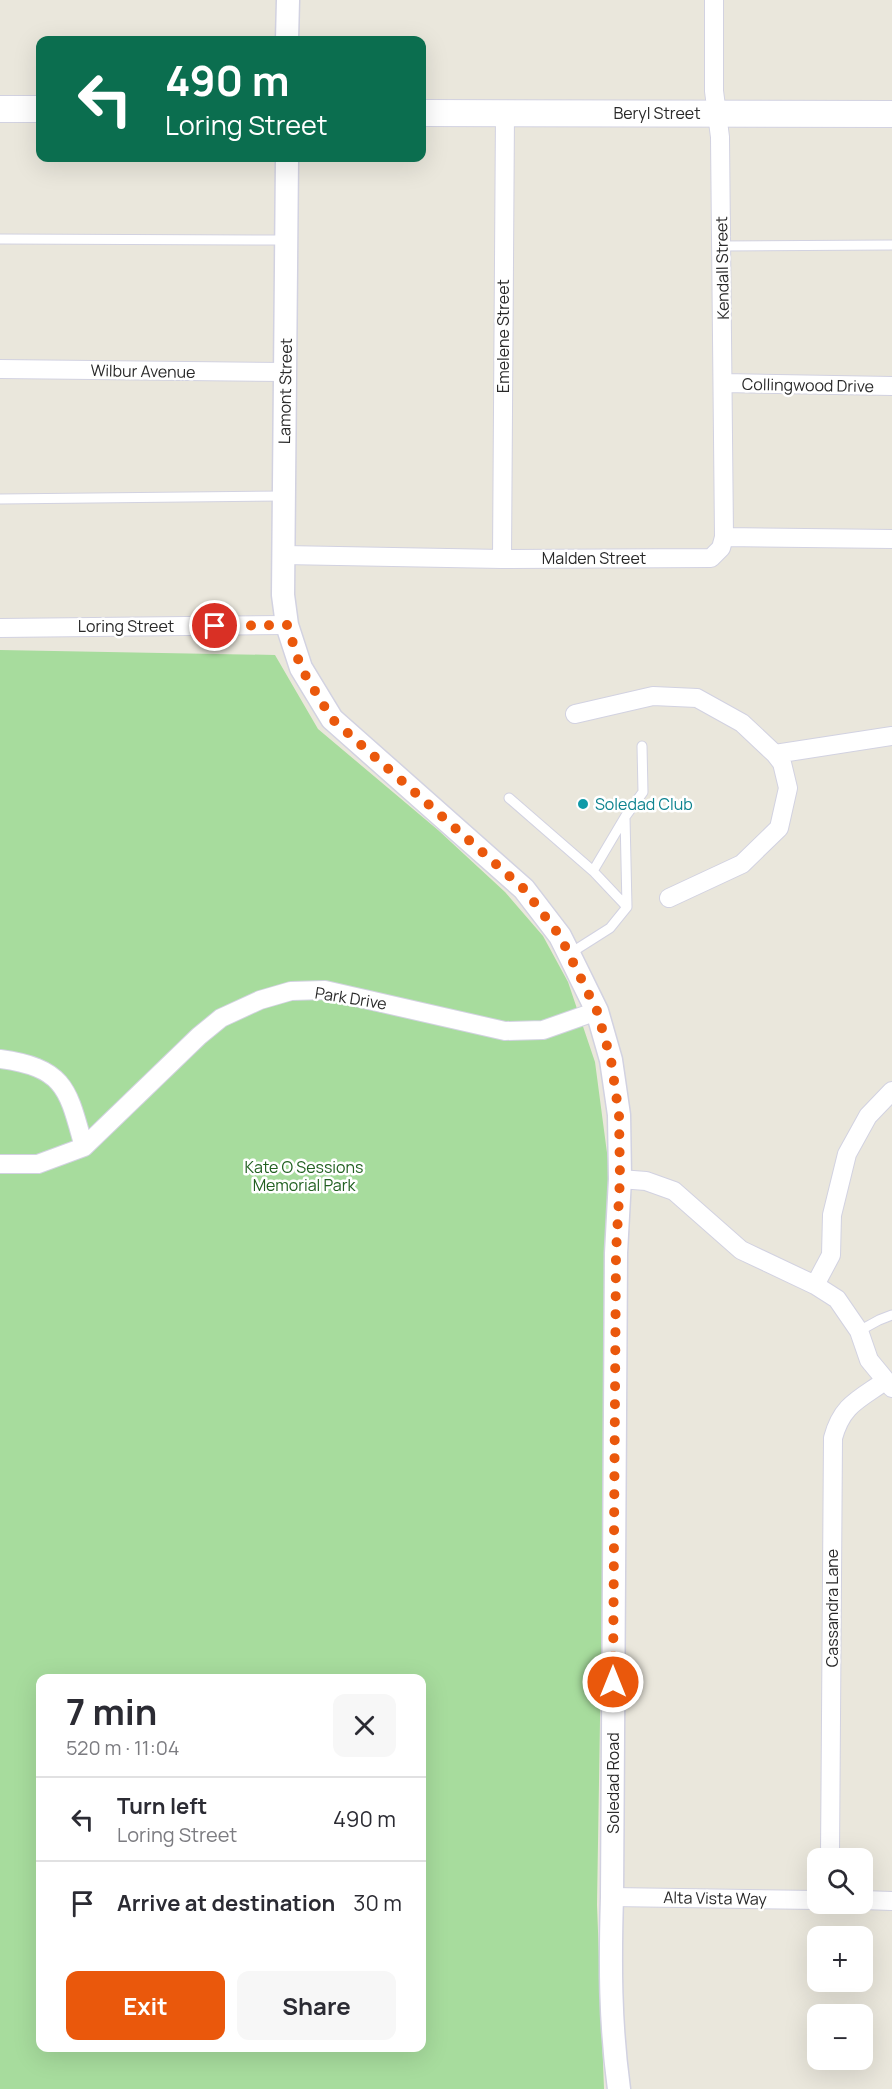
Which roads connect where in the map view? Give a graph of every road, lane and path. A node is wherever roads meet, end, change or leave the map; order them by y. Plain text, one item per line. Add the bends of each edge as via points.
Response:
1 (288, 0) edge
2 (714, 0) edge
3 (287, 36) edge
4 (0, 109) edge
5 (36, 110) edge
6 (505, 112) junction
7 (426, 113) edge
8 (717, 114) junction
9 (892, 114) edge
10 (286, 162) edge
11 (0, 239) edge
12 (286, 240) junction
13 (892, 245) edge
14 (722, 246) junction
15 (0, 369) edge
16 (285, 372) junction
17 (724, 383) junction
18 (891, 386) edge
19 (284, 496) junction
20 (0, 499) edge
21 (724, 537) junction
22 (892, 538) edge
23 (284, 555) junction
24 (502, 559) junction
25 (287, 625) junction
26 (0, 628) edge
27 (575, 714) dead end
28 (892, 736) edge
29 (642, 746) dead end
30 (775, 754) junction
31 (509, 798) dead end
32 (625, 817) junction
33 (593, 871) junction
34 (669, 898) dead end
35 (627, 907) junction
36 (569, 954) junction
37 (597, 1011) junction
38 (0, 1059) edge
39 (892, 1091) edge
40 (84, 1147) junction
41 (0, 1164) edge
42 (620, 1179) junction
43 (815, 1285) junction
44 (892, 1315) edge
45 (859, 1331) junction
46 (888, 1384) edge
47 (830, 1848) edge
48 (612, 1897) junction
49 (807, 1900) edge
50 (873, 1900) edge
51 (892, 1901) edge
52 (619, 2089) edge

1 - 3 street
2 - 8 street, Kendall Street
4 - 5 main road
6 - 7 main road, Beryl Street
6 - 8 main road, Beryl Street
6 - 24 street, Emelene Street
8 - 9 main road, Beryl Street
8 - 14 street, Kendall Street
10 - 12 street, Lamont Street
11 - 12 lane
12 - 16 street, Lamont Street
13 - 14 lane
14 - 17 street, Kendall Street
15 - 16 street, Wilbur Avenue
16 - 19 street, Lamont Street
17 - 18 street, Collingwood Drive
17 - 21 street, Kendall Street
19 - 20 lane
19 - 23 street, Lamont Street
21 - 22 street
21 - 24 street, Malden Street via 721,548 711,558
23 - 24 street, Malden Street
23 - 25 street, Lamont Street
25 - 26 street, Loring Street
25 - 36 street, Soledad Road via 301,668 332,719 524,889
27 - 30 street via 653,696 697,698 742,723
28 - 30 street
29 - 32 lane via 643,792
30 - 34 street via 782,763 788,788 778,828 742,864
31 - 33 lane
32 - 33 lane
32 - 35 lane
33 - 35 lane
35 - 36 lane via 610,928
36 - 37 street, Soledad Road
37 - 40 street, Park Drive via 543,1030 514,1031 325,990 270,997 221,1018 206,1030
37 - 42 street, Soledad Road via 611,1060 619,1115
38 - 40 street via 36,1068 61,1084 70,1099
39 - 43 street via 868,1116 847,1154 832,1215 831,1255
40 - 41 street, Park Drive via 38,1164
42 - 43 street via 646,1181 674,1191 741,1250
42 - 48 street, Soledad Road via 616,1253
43 - 45 street via 837,1299
44 - 45 lane
45 - 46 street via 869,1360
46 - 47 street, Cassandra Lane via 847,1408 838,1420 834,1438
48 - 49 street, Alta Vista Way
48 - 52 street, Soledad Road via 609,1967
50 - 51 street

